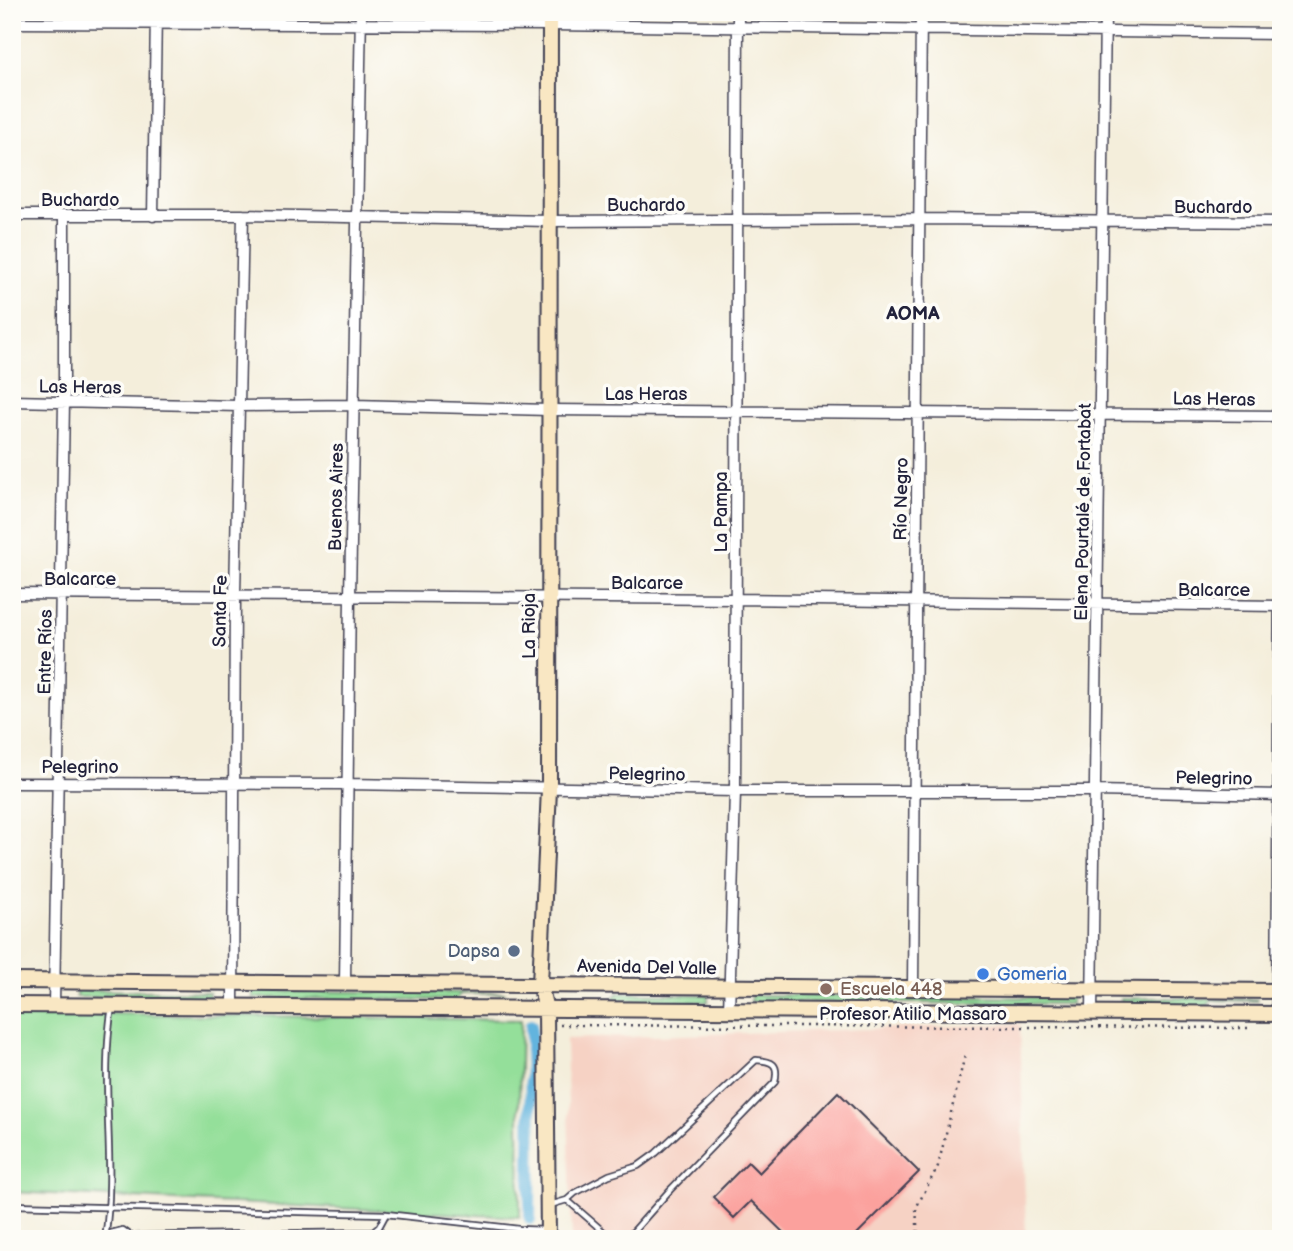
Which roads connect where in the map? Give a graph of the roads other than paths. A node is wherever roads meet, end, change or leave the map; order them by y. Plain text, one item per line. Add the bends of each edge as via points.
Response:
1 (156, 12) edge
2 (361, 12) edge
3 (737, 12) edge
4 (921, 12) edge
5 (1105, 12) edge
6 (550, 19) edge
7 (12, 23) edge
8 (156, 24) junction
9 (361, 24) junction
10 (737, 27) junction
11 (922, 29) junction
12 (1105, 33) junction
13 (1281, 34) edge
14 (12, 215) edge
15 (64, 215) junction
16 (243, 215) junction
17 (153, 216) junction
18 (357, 218) junction
19 (921, 219) junction
20 (738, 220) junction
21 (550, 221) junction
22 (1281, 222) edge
23 (1103, 223) junction
24 (1281, 397) edge
25 (12, 401) edge
26 (64, 402) junction
27 (354, 405) junction
28 (239, 406) junction
29 (549, 410) junction
30 (737, 410) junction
31 (919, 412) junction
32 (1099, 413) junction
33 (1281, 416) edge
34 (12, 594) edge
35 (62, 595) junction
36 (235, 596) junction
37 (350, 596) junction
38 (548, 598) junction
39 (736, 599) junction
40 (915, 601) junction
41 (1097, 605) junction
42 (1280, 606) edge
43 (12, 783) edge
44 (59, 783) junction
45 (234, 783) junction
46 (348, 784) junction
47 (549, 789) junction
48 (914, 790) junction
49 (735, 791) junction
50 (1096, 791) junction
51 (1280, 795) edge
52 (12, 981) edge
53 (55, 982) junction
54 (345, 982) junction
55 (232, 983) junction
56 (540, 984) junction
57 (913, 987) junction
58 (730, 988) junction
59 (1093, 988) junction
60 (1279, 991) edge
61 (12, 1005) edge
62 (54, 1005) junction
63 (112, 1006) junction
64 (233, 1008) junction
65 (729, 1012) junction
66 (1092, 1012) junction
67 (1279, 1014) edge
68 (545, 1018) junction
69 (567, 1200) junction
70 (12, 1205) edge
71 (549, 1205) junction
72 (109, 1207) junction
73 (386, 1214) junction
74 (548, 1234) edge
75 (105, 1238) edge
76 (134, 1238) edge
77 (612, 1239) edge
78 (623, 1239) edge

1 - 8 street
2 - 9 street, Buenos Aires
3 - 10 street, La Pampa
4 - 11 street, Río Negro
5 - 12 street, Elena Pourtalé de Fortabat
6 - 9 street
6 - 10 street
6 - 21 main road, La Rioja
7 - 8 street
8 - 9 street
8 - 17 street
9 - 18 street, Buenos Aires
10 - 11 street
10 - 20 street, La Pampa
11 - 12 street
11 - 19 street, Río Negro
12 - 13 street
12 - 23 street, Elena Pourtalé de Fortabat
14 - 15 street, Buchardo
15 - 17 street, Buchardo
15 - 26 street, Entre Ríos
16 - 17 street, Buchardo
16 - 18 street, Buchardo
16 - 28 street, Santa Fe
18 - 21 street, Buchardo
18 - 27 street, Buenos Aires
19 - 20 street, Buchardo
19 - 23 street, Buchardo
19 - 31 street, Río Negro
20 - 21 street, Buchardo
20 - 30 street, La Pampa
21 - 29 main road, La Rioja
22 - 23 street, Buchardo
23 - 32 street, Elena Pourtalé de Fortabat
24 - 33 street
25 - 26 street, Las Heras
26 - 28 street, Las Heras
26 - 35 street, Entre Ríos
27 - 28 street, Las Heras
27 - 29 street, Las Heras
27 - 37 street, Buenos Aires
28 - 36 street, Santa Fe
29 - 30 street, Las Heras
29 - 38 main road, La Rioja
30 - 31 street, Las Heras
30 - 39 street, La Pampa
31 - 32 street, Las Heras
31 - 40 street, Río Negro
32 - 33 street, Las Heras
32 - 41 street, Elena Pourtalé de Fortabat
33 - 42 street
34 - 35 street, Balcarce
35 - 36 street, Balcarce
35 - 44 street, Entre Ríos
36 - 37 street, Balcarce
36 - 45 street, Santa Fe
37 - 38 street, Balcarce
37 - 46 street, Buenos Aires
38 - 39 street, Balcarce
38 - 47 main road, La Rioja
39 - 40 street, Balcarce
39 - 49 street, La Pampa
40 - 41 street, Balcarce
40 - 48 street, Río Negro
41 - 42 street, Balcarce
41 - 50 street, Elena Pourtalé de Fortabat
42 - 51 street
43 - 44 street, Pelegrino
44 - 45 street, Pelegrino
44 - 53 street, Entre Ríos
45 - 46 street, Pelegrino
45 - 55 street, Santa Fe
46 - 47 street, Pelegrino
46 - 54 street, Buenos Aires
47 - 49 street, Pelegrino
47 - 56 main road, La Rioja
48 - 49 street, Pelegrino
48 - 50 street, Pelegrino
48 - 57 street, Río Negro
49 - 58 street, La Pampa
50 - 51 street, Pelegrino
50 - 59 street, Elena Pourtalé de Fortabat
51 - 60 street
52 - 53 main road, Avenida Del Valle
53 - 55 main road, Avenida Del Valle
53 - 62 street, Entre Ríos
54 - 55 main road, Avenida Del Valle
54 - 56 main road, Avenida Del Valle
55 - 64 street, Santa Fe
56 - 58 main road, Avenida Del Valle
56 - 68 main road, La Rioja
57 - 58 main road, Avenida Del Valle
57 - 59 main road, Avenida Del Valle
58 - 65 street, La Pampa
59 - 60 main road, Avenida Del Valle
59 - 66 street, Elena Pourtalé de Fortabat
60 - 67 street
61 - 62 main road
62 - 63 main road
63 - 64 main road
63 - 72 lane via 106,1042
64 - 68 main road
65 - 66 main road
65 - 68 main road
66 - 67 main road
68 - 71 main road, La Rioja
69 - 71 lane
69 - 77 lane
69 - 78 lane via 656,1153 756,1060 775,1066 775,1082
70 - 72 lane
71 - 74 main road, La Rioja
72 - 73 lane
72 - 75 lane
73 - 74 lane
73 - 76 lane via 373,1232
75 - 76 lane via 123,1230

